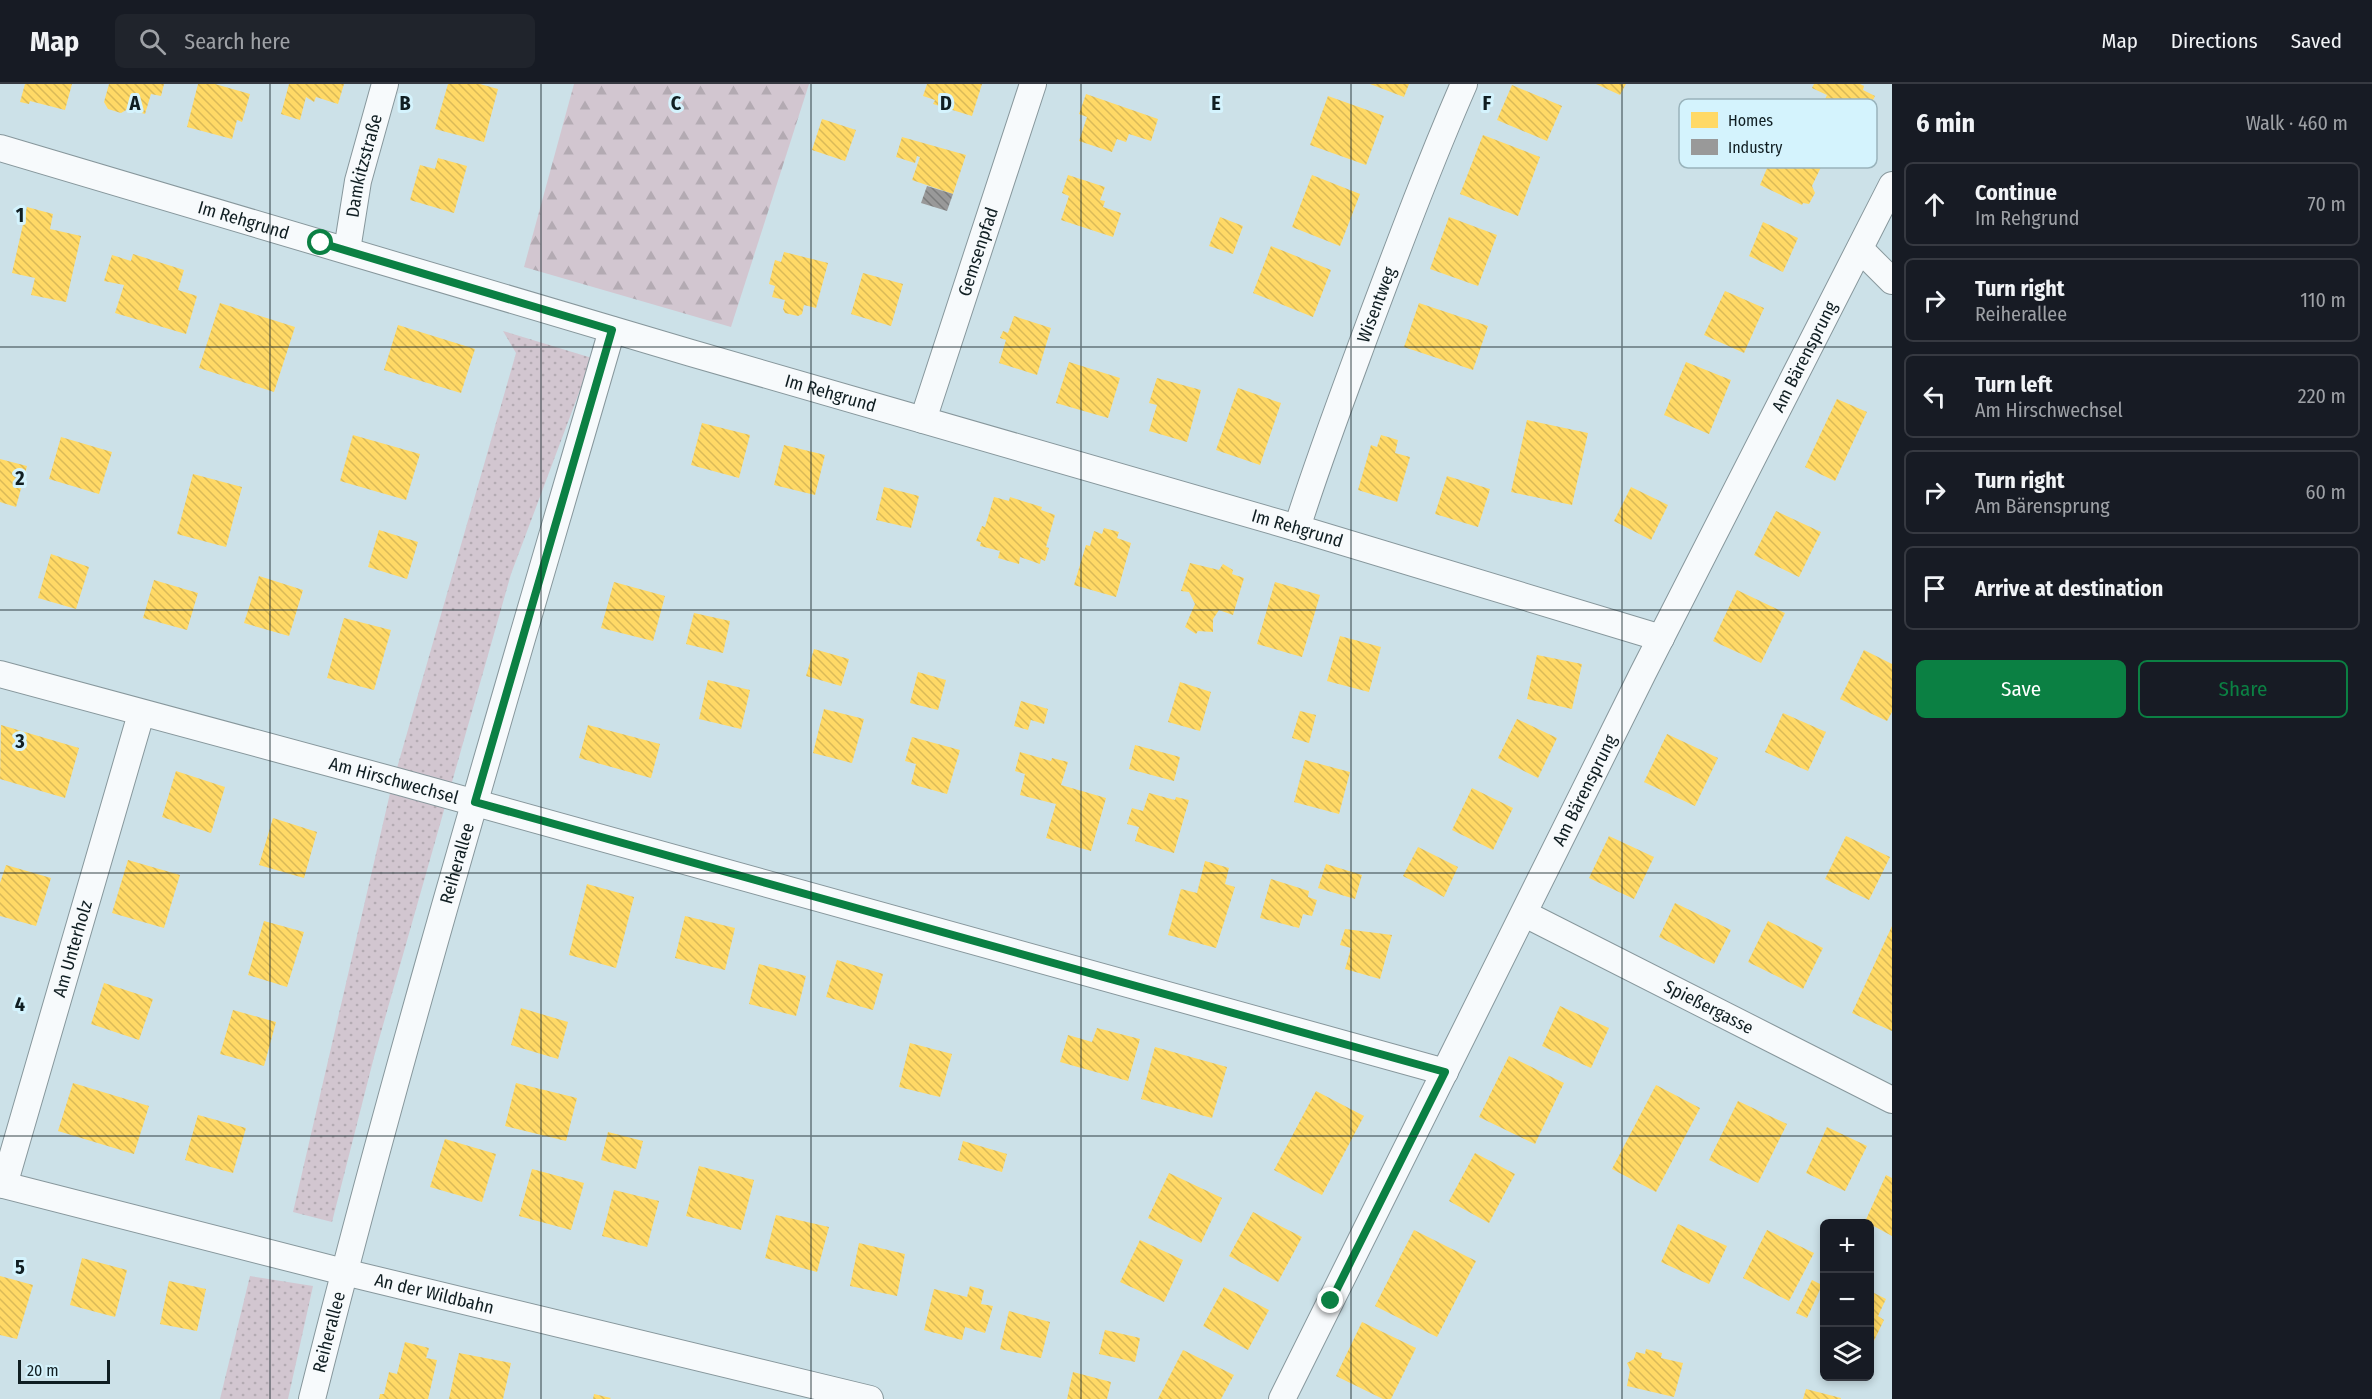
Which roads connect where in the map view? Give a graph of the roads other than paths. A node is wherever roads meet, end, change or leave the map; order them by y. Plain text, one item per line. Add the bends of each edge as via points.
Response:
1 (385, 84) edge
2 (1033, 84) edge
3 (1464, 84) edge
4 (0, 148) edge
5 (1892, 185) edge
6 (1860, 249) junction
7 (347, 250) junction
8 (1892, 281) edge
9 (612, 330) junction
10 (923, 420) junction
11 (1297, 528) junction
12 (1661, 638) junction
13 (0, 674) edge
14 (141, 714) junction
15 (475, 802) junction
16 (1525, 914) junction
17 (1445, 1072) junction
18 (1892, 1100) edge
19 (2, 1184) edge
20 (344, 1272) junction
21 (312, 1399) edge
22 (870, 1399) edge
23 (1282, 1399) edge

1 - 7 street, Damkitzstraße via 358,181
2 - 10 street, Gemsenpfad
3 - 11 street, Wisentweg via 1395,254
4 - 7 street, Im Rehgrund
5 - 6 street, Am Bärensprung
6 - 8 street
6 - 12 street, Am Bärensprung
7 - 9 street, Im Rehgrund
9 - 10 street, Im Rehgrund
9 - 15 street, Reiherallee
10 - 11 street, Im Rehgrund
11 - 12 street, Im Rehgrund
12 - 16 street, Am Bärensprung
13 - 14 street, Am Hirschwechsel
14 - 15 street, Am Hirschwechsel
14 - 19 street, Am Unterholz
15 - 17 street, Am Hirschwechsel
15 - 20 street, Reiherallee
16 - 17 street, Am Bärensprung
16 - 18 street, Spießergasse
17 - 23 street, Am Bärensprung
19 - 20 street, An der Wildbahn
20 - 21 street, Reiherallee
20 - 22 street, An der Wildbahn

